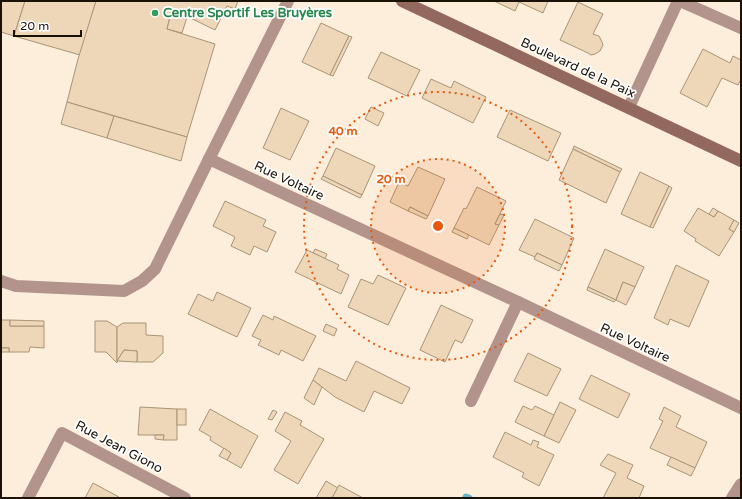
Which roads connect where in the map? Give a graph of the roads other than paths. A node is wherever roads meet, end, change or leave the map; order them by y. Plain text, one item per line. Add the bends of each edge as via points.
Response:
1 (288, 1) edge
2 (402, 1) edge
3 (679, 1) edge
4 (741, 28) edge
5 (629, 107) junction
6 (209, 159) junction
7 (741, 161) edge
8 (1, 281) edge
9 (518, 302) junction
10 (471, 401) dead end
11 (741, 408) edge
12 (741, 484) edge
13 (28, 498) edge
14 (185, 498) edge
15 (732, 498) edge

1 - 6 street
2 - 5 main road, Boulevard de la Paix
3 - 4 street
3 - 5 street
5 - 7 main road, Boulevard de la Paix
6 - 8 street via 155,269 142,281 124,291 16,286
6 - 9 street, Rue Voltaire
9 - 10 street
9 - 11 street, Rue Voltaire
12 - 15 street
13 - 14 street, Rue Jean Giono via 62,433

